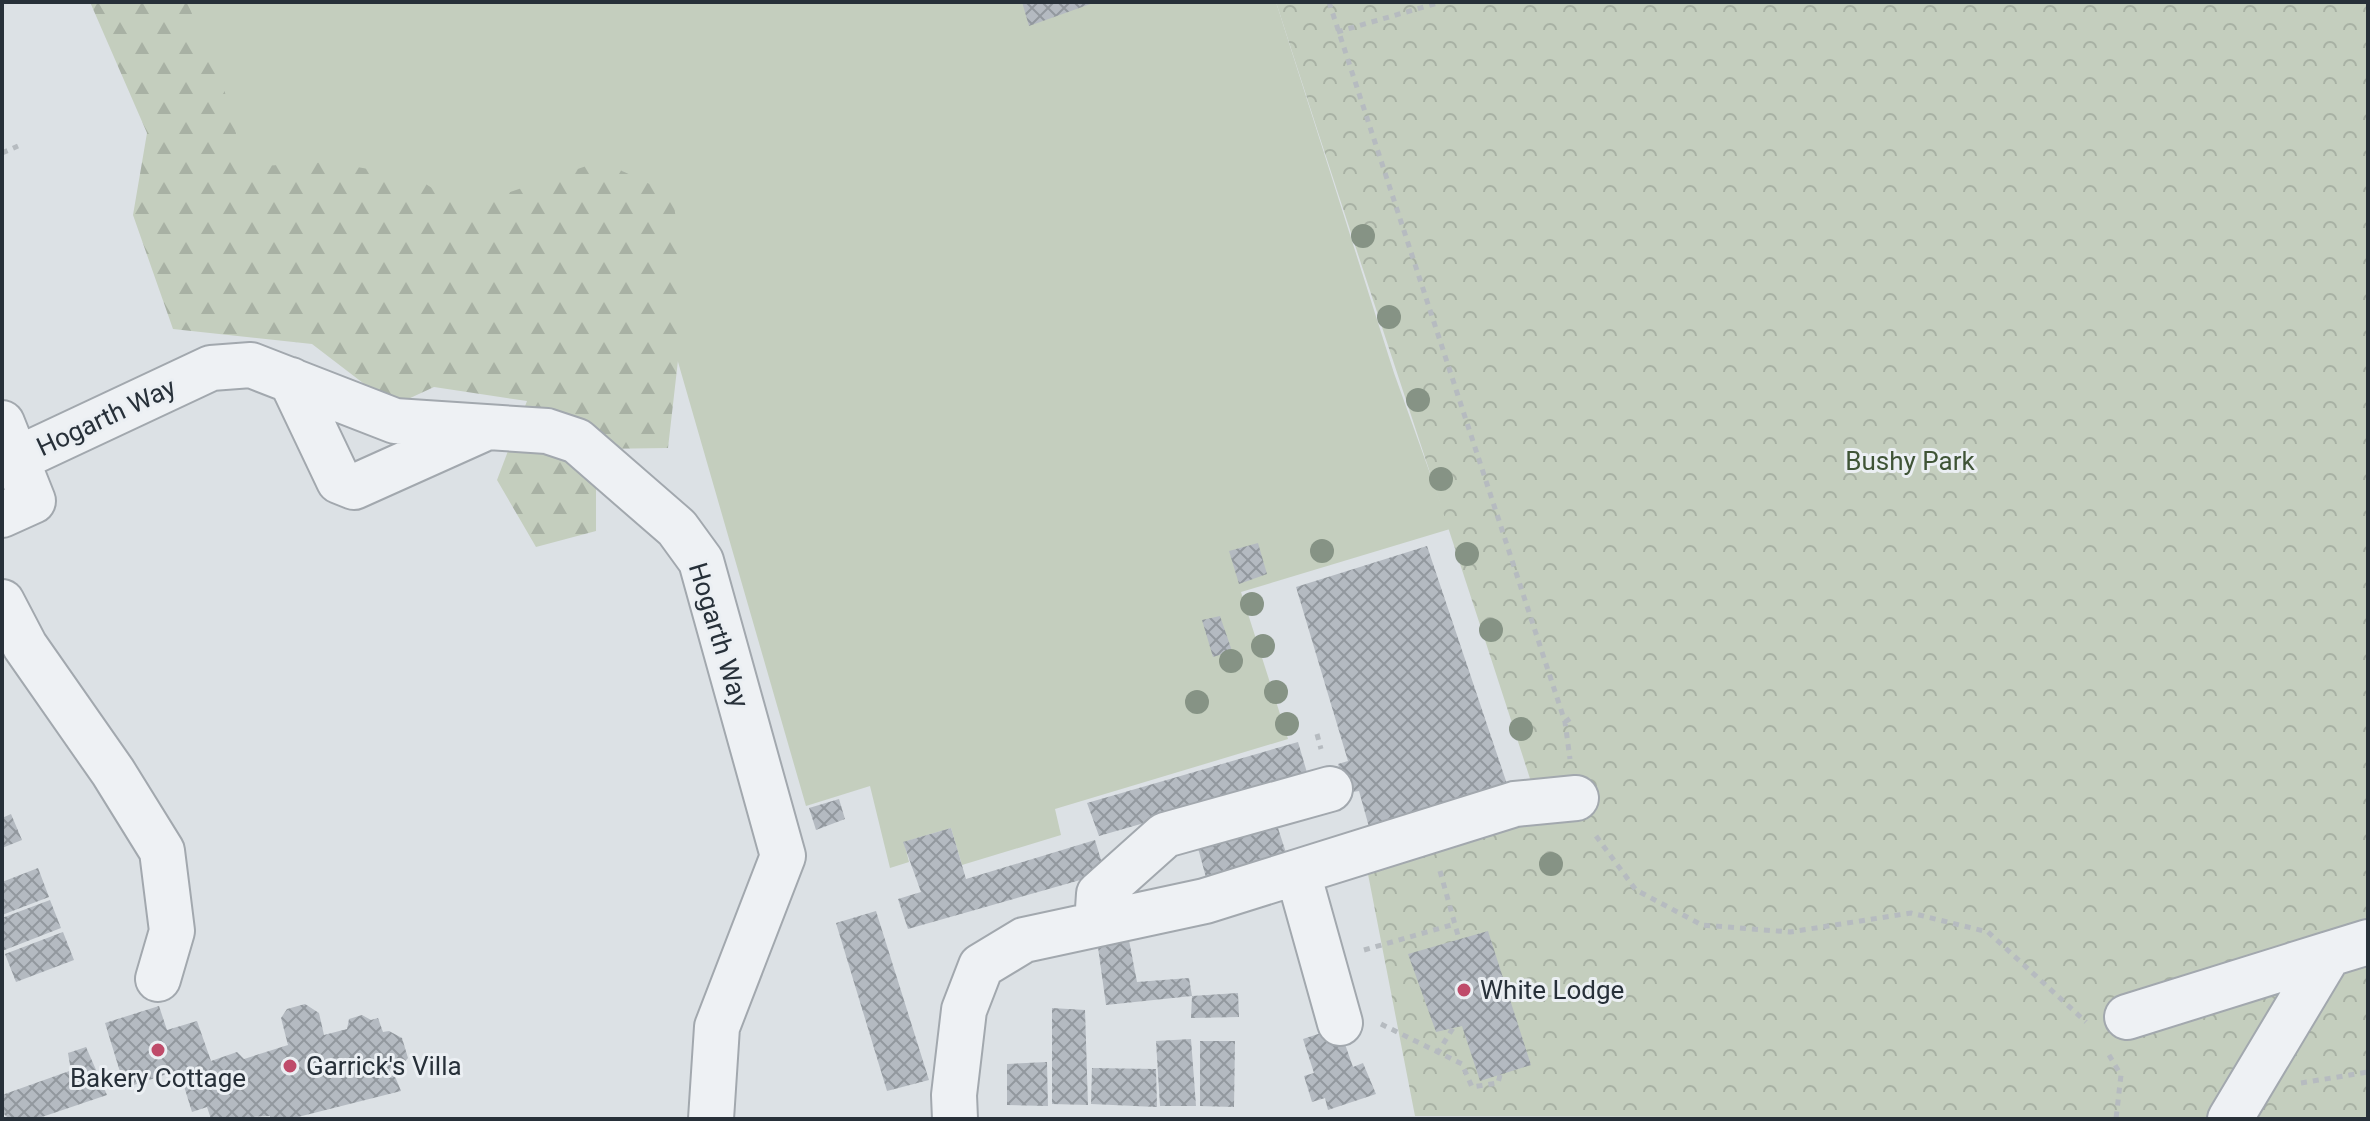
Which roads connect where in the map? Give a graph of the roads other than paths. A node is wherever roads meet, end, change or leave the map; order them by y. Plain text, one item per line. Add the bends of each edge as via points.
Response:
1 (291, 380) junction
2 (483, 429) junction
3 (10, 441) edge
4 (2, 515) edge
5 (2, 602) edge
6 (1330, 789) dead end
7 (1576, 798) road end
8 (1298, 873) junction
9 (1097, 924) junction
10 (2348, 948) edge
11 (158, 979) dead end
12 (1340, 1023) road end
13 (2111, 1023) road end
14 (2239, 1106) edge
15 (711, 1119) edge
16 (955, 1119) edge

1 - 2 lane, Hogarth Way via 395,421
1 - 2 lane via 339,481 354,487
1 - 3 lane, Hogarth Way via 251,365 211,368
2 - 15 lane, Hogarth Way via 547,431 577,441 677,528 701,561 783,856 717,1027
3 - 4 lane via 33,501
5 - 11 lane via 25,646 162,851 172,931
6 - 9 lane via 1165,835 1099,894
7 - 8 lane via 1515,804
8 - 9 lane via 1205,901
8 - 12 lane
9 - 16 lane via 1024,940 981,966 964,1010
10 - 13 lane
10 - 14 lane

